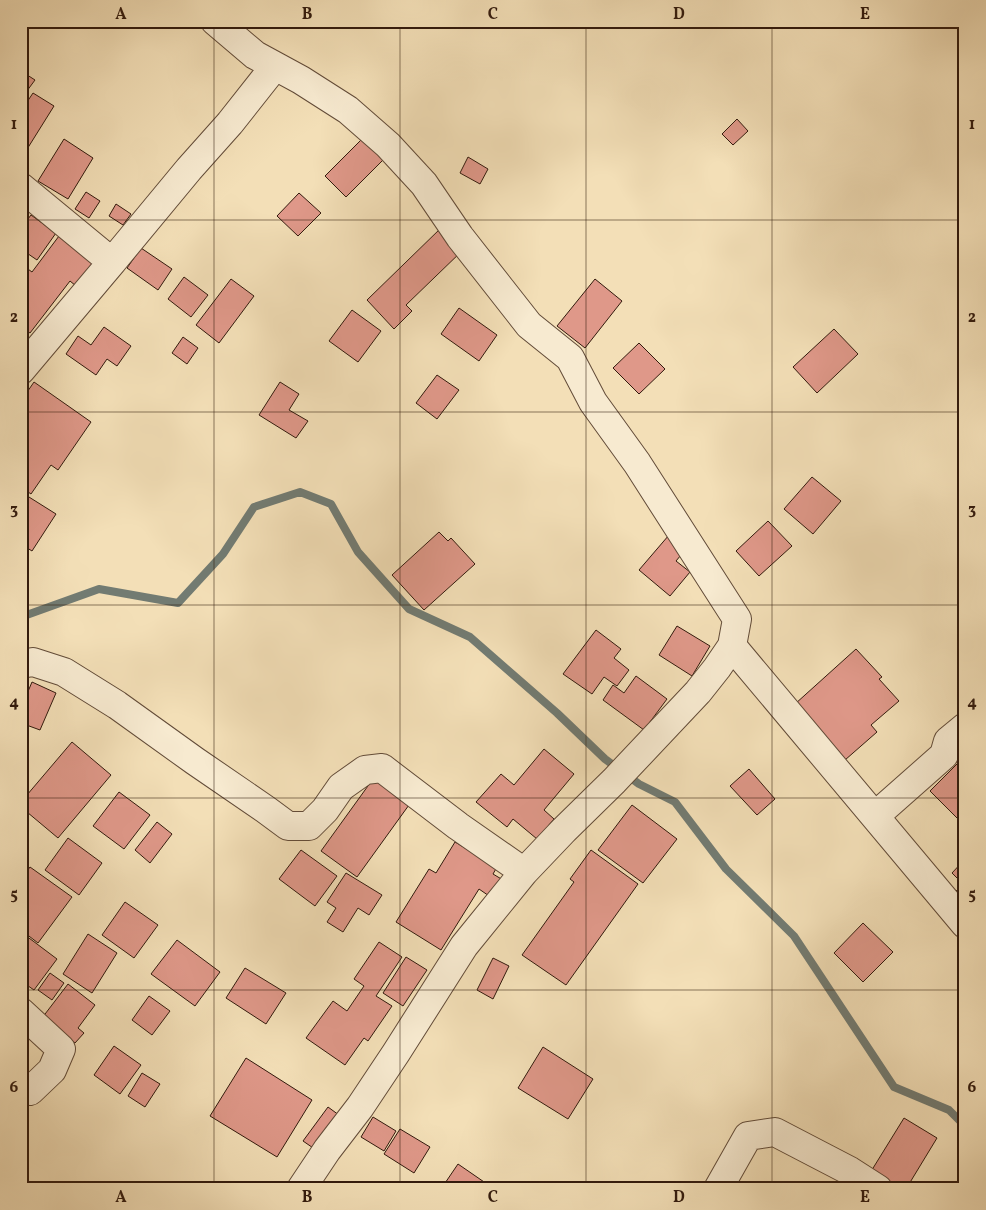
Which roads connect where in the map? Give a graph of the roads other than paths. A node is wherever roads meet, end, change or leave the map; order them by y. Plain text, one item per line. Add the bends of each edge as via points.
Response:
1 (215, 21) edge
2 (275, 66) junction
3 (21, 186) edge
4 (112, 262) junction
5 (21, 370) edge
6 (732, 646) junction
7 (21, 664) edge
8 (965, 727) edge
9 (875, 816) junction
10 (524, 872) junction
11 (965, 924) edge
12 (21, 1012) edge
13 (21, 1086) edge
14 (301, 1189) edge
15 (718, 1189) edge
16 (878, 1189) edge

1 - 2 street via 255,55
2 - 4 street
2 - 6 street via 348,110 388,145 424,184 460,237 529,325 570,358 592,402 637,463 737,619
3 - 4 street
4 - 5 street
6 - 9 street
6 - 10 street via 698,692 664,729
7 - 10 street via 33,662 64,672 118,705 288,826 309,826 325,810 340,787 365,770 382,768
8 - 9 street via 948,741 944,755
9 - 11 street
10 - 14 street via 464,946 360,1107
12 - 13 street via 61,1049 52,1070 30,1091
15 - 16 street via 748,1136 776,1132

